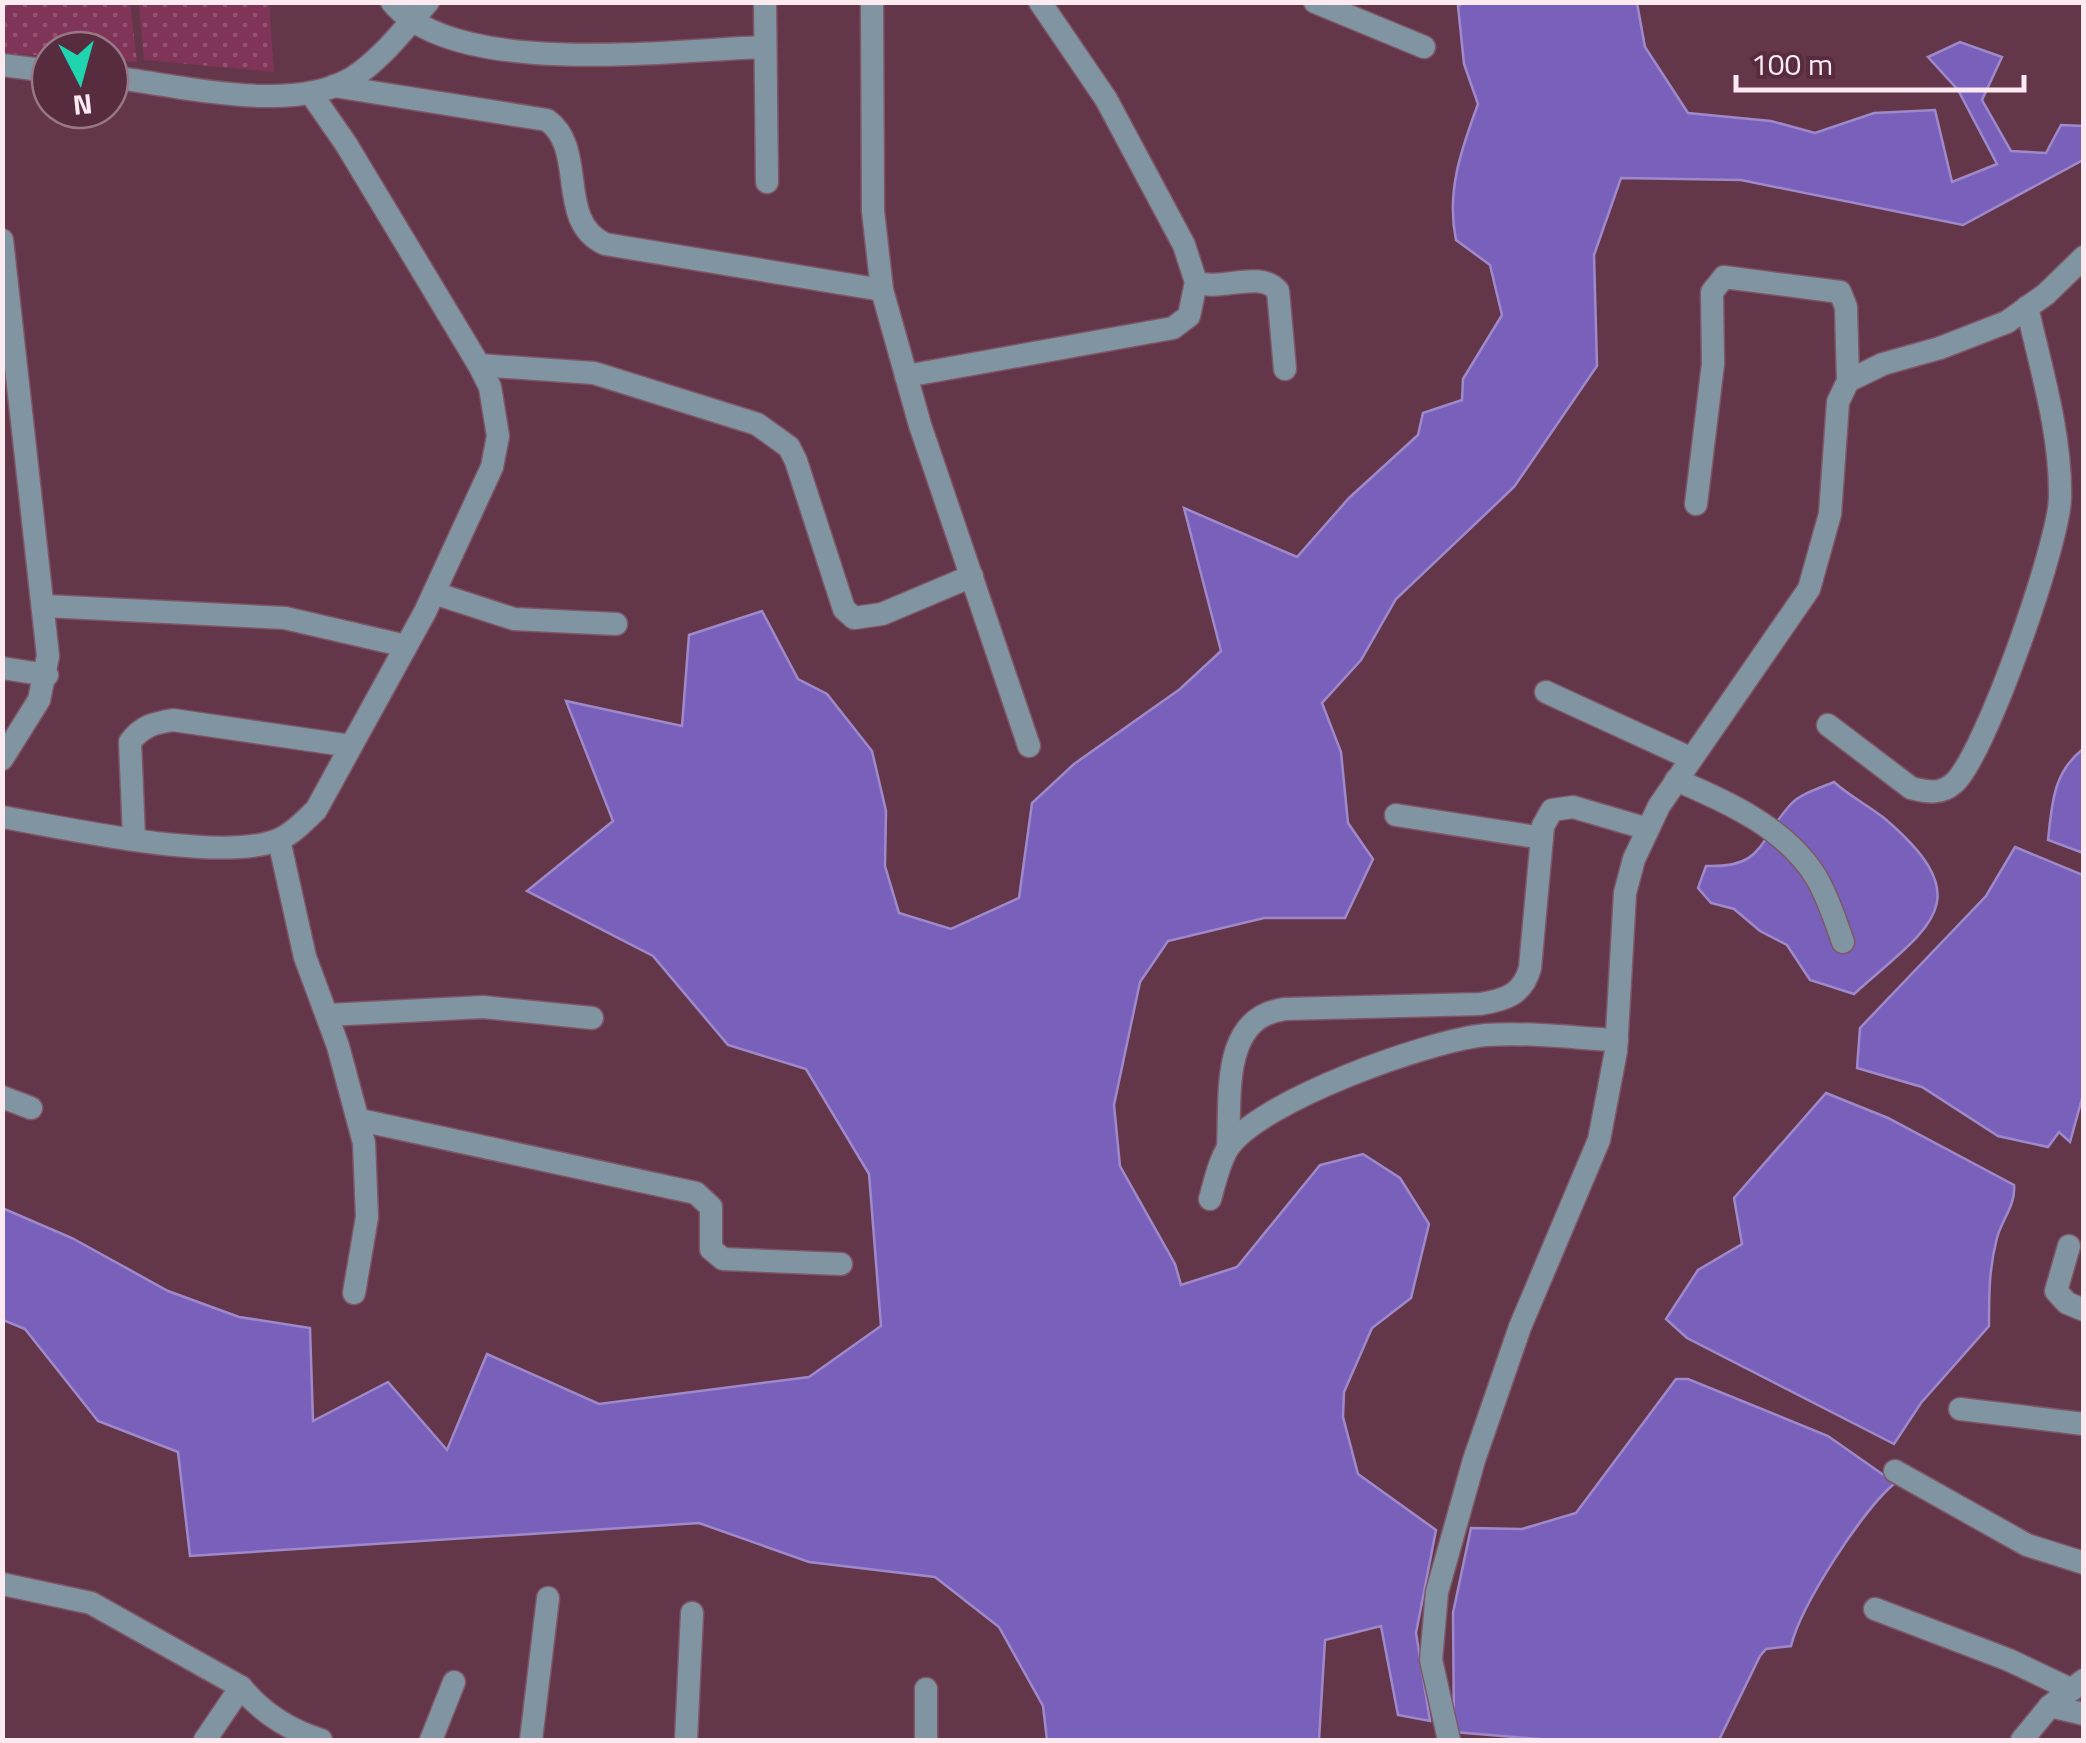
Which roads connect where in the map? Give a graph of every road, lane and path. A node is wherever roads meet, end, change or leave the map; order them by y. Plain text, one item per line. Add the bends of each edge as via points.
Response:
1 (392, 2) edge
2 (428, 2) edge
3 (765, 2) edge
4 (872, 2) edge
5 (1040, 2) edge
6 (1315, 2) edge
7 (409, 23) junction
8 (765, 47) junction
9 (1424, 47) dead end
10 (2, 65) edge
11 (30, 68) edge
12 (130, 80) edge
13 (322, 91) junction
14 (767, 182) dead end
15 (2, 240) edge
16 (2084, 257) edge
17 (1196, 282) junction
18 (882, 290) junction
19 (2027, 308) junction
20 (479, 366) junction
21 (1284, 368) dead end
22 (906, 376) junction
23 (1848, 381) junction
24 (1696, 504) dead end
25 (972, 576) junction
26 (434, 592) junction
27 (44, 606) junction
28 (616, 624) dead end
29 (406, 646) junction
30 (2, 668) edge
31 (47, 675) junction
32 (1546, 692) dead end
33 (1828, 725) dead end
34 (351, 746) junction
35 (1029, 746) dead end
36 (1690, 758) junction
37 (2, 759) edge
38 (1676, 780) junction
39 (1396, 815) dead end
40 (2, 817) edge
41 (1648, 829) junction
42 (134, 837) junction
43 (1542, 838) junction
44 (279, 840) junction
45 (1843, 942) dead end
46 (328, 1015) junction
47 (592, 1018) dead end
48 (1617, 1040) junction
49 (2, 1097) edge
50 (31, 1108) dead end
51 (360, 1120) junction
52 (1228, 1147) junction
53 (1210, 1199) dead end
54 (2068, 1246) dead end
55 (841, 1264) dead end
56 (354, 1293) dead end
57 (2084, 1310) edge
58 (1960, 1408) dead end
59 (2084, 1424) edge
60 (1895, 1471) dead end
61 (2084, 1563) edge
62 (2, 1584) edge
63 (548, 1598) dead end
64 (1875, 1609) dead end
65 (692, 1613) dead end
66 (454, 1682) dead end
67 (2078, 1685) edge
68 (241, 1687) junction
69 (926, 1689) dead end
70 (2050, 1706) junction
71 (2084, 1714) edge
72 (205, 1740) edge
73 (322, 1740) edge
74 (431, 1740) edge
75 (530, 1740) edge
76 (686, 1740) edge
77 (926, 1740) edge
78 (1449, 1740) edge
79 (2022, 1740) edge

1 - 7 street
2 - 7 street
3 - 8 street
4 - 18 street via 873,211
5 - 17 street via 1106,99 1184,246
6 - 9 street
7 - 8 street via 473,47 526,53
7 - 13 street via 377,57
8 - 14 street
10 - 11 street
12 - 13 street via 271,96
13 - 18 street via 547,120 564,144 580,222 605,244
13 - 20 street via 346,144
15 - 27 street
16 - 19 street
17 - 21 street via 1272,284 1280,304
17 - 22 street via 1188,316 1172,328
18 - 22 street
19 - 23 street via 1978,335
19 - 33 street via 2054,435 2060,500 2032,610 1981,735 1959,778 1928,792 1911,788
20 - 25 street via 576,369 624,380 773,434 796,461 844,609 854,618 882,614
20 - 26 street via 496,412 492,467
22 - 25 street
23 - 24 street via 1840,292 1724,278 1712,292 1713,364
23 - 36 street via 1838,402 1830,514 1816,573 1800,606
25 - 35 street
26 - 28 street via 514,618
26 - 29 street
27 - 29 street via 285,618
27 - 31 street
29 - 34 street
30 - 31 street
31 - 37 street via 40,700
32 - 36 street
34 - 42 street via 173,720 154,723 130,742
34 - 44 street via 316,810
36 - 38 street
38 - 41 street
38 - 45 street via 1756,818 1796,855 1814,873
39 - 43 street
40 - 42 street
41 - 43 street via 1562,806 1547,816
41 - 48 street via 1625,893
42 - 44 street via 228,848
43 - 52 street via 1530,968 1517,992 1480,1004 1269,1011 1250,1023 1237,1045
44 - 46 street via 295,923
46 - 47 street via 483,1007
46 - 51 street
48 - 52 street via 1502,1034 1390,1058 1291,1104
48 - 78 street via 1598,1140 1520,1327 1437,1592 1431,1660
49 - 50 street
51 - 55 street via 696,1194 711,1206 710,1249 723,1259
51 - 56 street via 367,1217
52 - 53 street
54 - 57 street via 2056,1291
58 - 59 street
60 - 61 street via 2028,1545
62 - 68 street via 91,1603
63 - 75 street
64 - 67 street
65 - 76 street
66 - 74 street
67 - 70 street
68 - 72 street
68 - 73 street via 280,1722
69 - 77 street
70 - 71 street
70 - 79 street

